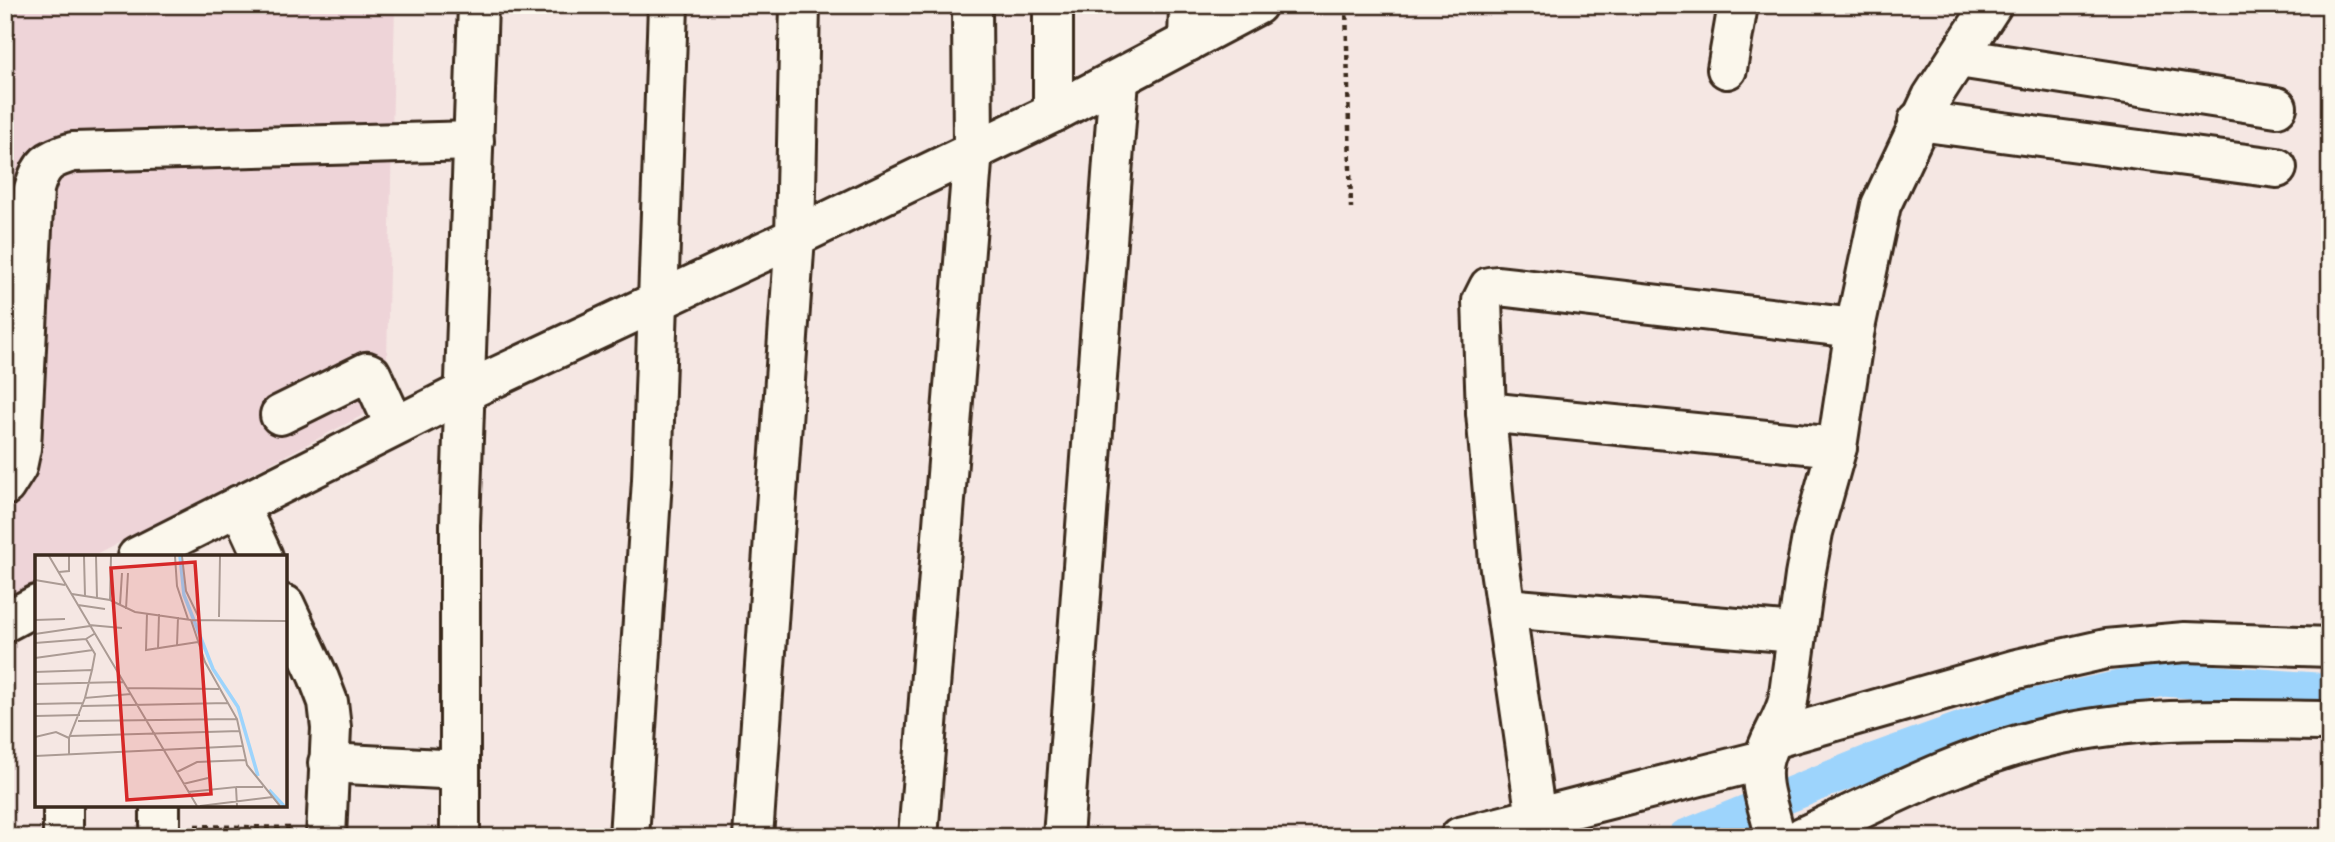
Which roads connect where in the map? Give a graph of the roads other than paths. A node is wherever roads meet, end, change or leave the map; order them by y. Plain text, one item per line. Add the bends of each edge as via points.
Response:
1 (478, 5) edge
2 (668, 5) edge
3 (800, 5) edge
4 (972, 5) edge
5 (1053, 5) edge
6 (1256, 5) edge
7 (1738, 5) edge
8 (1992, 5) edge
9 (1188, 24) edge
10 (1959, 58) junction
11 (1727, 69) dead end
12 (1119, 80) junction
13 (2277, 107) dead end
14 (1054, 113) junction
15 (1918, 121) junction
16 (474, 141) junction
17 (973, 150) junction
18 (2277, 168) dead end
19 (795, 237) junction
20 (657, 300) junction
21 (1855, 328) junction
22 (464, 391) junction
23 (1486, 412) junction
24 (280, 415) dead end
25 (395, 426) junction
26 (1837, 447) junction
27 (5, 486) edge
28 (239, 505) junction
29 (141, 555) edge
30 (262, 555) edge
31 (35, 605) edge
32 (1506, 608) junction
33 (287, 609) edge
34 (5, 622) edge
35 (1796, 633) junction
36 (2330, 647) edge
37 (2330, 721) edge
38 (1766, 760) junction
39 (328, 763) junction
40 (460, 770) junction
41 (63, 807) edge
42 (1536, 818) junction
43 (1783, 832) edge
44 (327, 833) edge
45 (63, 837) edge
46 (460, 837) edge
47 (629, 837) edge
48 (753, 837) edge
49 (918, 837) edge
50 (1063, 837) edge
51 (1460, 837) edge

1 - 16 street
2 - 20 street
3 - 19 street
4 - 17 street
5 - 14 street
6 - 9 street
7 - 11 street
8 - 10 street
9 - 12 street
10 - 13 street
10 - 15 street
12 - 14 street
12 - 50 street
14 - 17 street
15 - 18 street
15 - 21 street via 1881,205
16 - 22 street
16 - 27 street via 73,152 54,157 39,170 34,190 21,448 17,467
17 - 19 street
17 - 49 street
19 - 20 street
19 - 48 street
20 - 22 street
20 - 47 street via 652,480
21 - 23 street via 1489,287 1482,301
21 - 26 street
22 - 25 street
22 - 40 street
23 - 26 street
23 - 32 street
24 - 25 street via 366,372
25 - 28 street
26 - 35 street via 1813,532
28 - 29 street
28 - 30 street
31 - 34 street
32 - 35 street
32 - 42 street
33 - 39 street via 328,702
35 - 38 street via 1786,710
36 - 38 street via 2185,642 2106,649 2017,669
37 - 43 street via 2180,720 2049,737 1975,759
38 - 42 street
38 - 43 street
39 - 40 street
39 - 44 street
40 - 46 street
41 - 45 street
42 - 51 street

